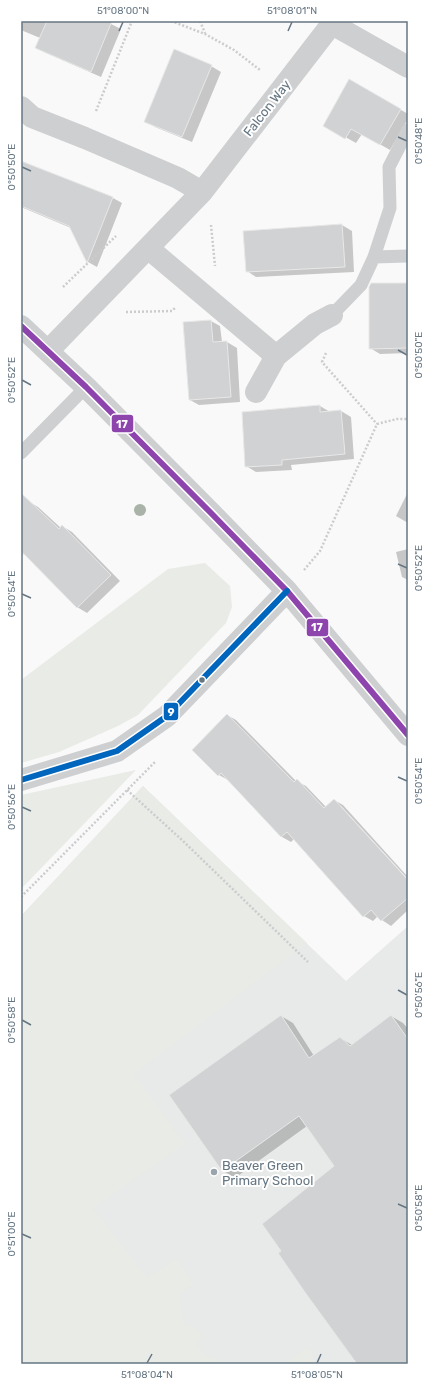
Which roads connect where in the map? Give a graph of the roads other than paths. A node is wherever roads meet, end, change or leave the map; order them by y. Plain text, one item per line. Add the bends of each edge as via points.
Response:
1 (333, 23) edge
2 (408, 67) edge
3 (21, 107) edge
4 (408, 130) edge
5 (202, 192) junction
6 (148, 248) junction
7 (408, 256) edge
8 (374, 258) junction
9 (324, 320) joint
10 (21, 326) edge
11 (48, 351) junction
12 (276, 356) junction
13 (86, 387) junction
14 (256, 392) dead end
15 (21, 453) edge
16 (287, 591) junction
17 (408, 735) edge
18 (21, 780) edge

1 - 2 street, Falcon Way
1 - 5 street, Falcon Way
3 - 5 street via 32,117 178,178
4 - 8 lane via 389,167 390,208
5 - 6 street, Falcon Way
6 - 11 street, Falcon Way
6 - 12 street
7 - 8 lane
8 - 9 lane via 361,285
9 - 12 street
10 - 11 street
11 - 13 street
12 - 14 street
13 - 15 lane
13 - 16 street
16 - 17 street
16 - 18 street via 167,716 117,751

